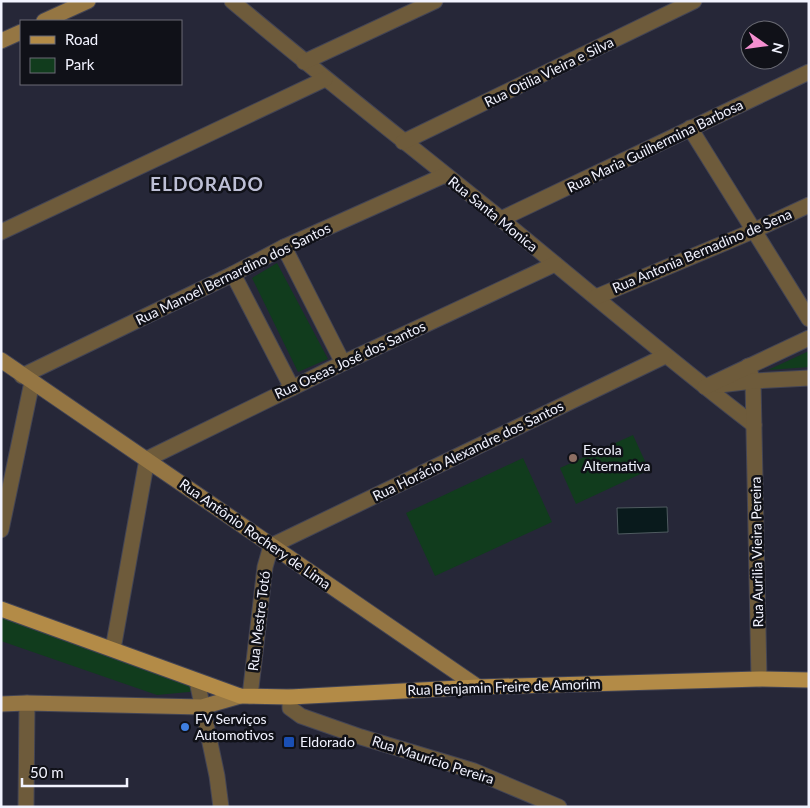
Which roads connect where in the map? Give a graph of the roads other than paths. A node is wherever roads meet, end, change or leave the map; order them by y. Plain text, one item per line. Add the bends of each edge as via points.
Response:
1 (232, 1) edge
2 (435, 1) edge
3 (694, 1) edge
4 (84, 2) edge
5 (46, 20) edge
6 (20, 32) edge
7 (1, 41) edge
8 (304, 62) junction
9 (809, 72) edge
10 (325, 79) junction
11 (690, 128) junction
12 (403, 142) junction
13 (445, 175) junction
14 (809, 205) edge
15 (500, 219) junction
16 (753, 231) junction
17 (1, 232) edge
18 (284, 247) junction
19 (555, 264) junction
20 (233, 274) junction
21 (596, 297) junction
22 (809, 319) edge
23 (809, 338) edge
24 (666, 356) junction
25 (1, 360) edge
26 (343, 363) junction
27 (750, 374) junction
28 (809, 378) edge
29 (27, 379) junction
30 (705, 387) junction
31 (292, 388) junction
32 (754, 425) junction
33 (147, 459) junction
34 (1, 530) edge
35 (271, 546) junction
36 (1, 609) edge
37 (113, 648) junction
38 (759, 680) junction
39 (809, 680) edge
40 (197, 681) junction
41 (478, 687) junction
42 (245, 696) junction
43 (290, 697) junction
44 (27, 703) junction
45 (1, 704) edge
46 (202, 707) junction
47 (26, 807) edge
48 (221, 807) edge
49 (559, 807) edge

1 - 8 street, Rua Santa Monica
2 - 8 street
3 - 12 street, Rua Otilia Vieira e Silva
4 - 5 street
6 - 7 street
8 - 10 street, Rua Santa Monica
9 - 11 street, Rua Maria Guilhermina Barbosa
10 - 12 street, Rua Santa Monica
10 - 17 street
11 - 15 street, Rua Maria Guilhermina Barbosa
11 - 16 street
12 - 13 street, Rua Santa Monica
13 - 15 street, Rua Santa Monica
13 - 18 street, Rua Manoel Bernardino dos Santos
14 - 16 street, Rua Antonia Bernadino de Sena
15 - 19 street, Rua Santa Monica
16 - 21 street, Rua Antonia Bernadino de Sena
16 - 22 street
18 - 20 street, Rua Manoel Bernardino dos Santos
18 - 26 street
19 - 21 street, Rua Santa Monica
19 - 26 street, Rua Oseas José dos Santos
20 - 29 street, Rua Manoel Bernardino dos Santos
20 - 31 street
21 - 24 street, Rua Santa Monica
23 - 27 street
24 - 30 street, Rua Santa Monica
24 - 35 street, Rua Horácio Alexandre dos Santos
25 - 29 street, Rua Antônio Rochery de Lima
26 - 31 street, Rua Oseas José dos Santos
27 - 28 street
27 - 30 street
27 - 32 street, Rua Aurilia Vieira Pereira
29 - 33 street, Rua Antônio Rochery de Lima
29 - 34 street
30 - 32 street, Rua Santa Monica
31 - 33 street, Rua Oseas José dos Santos
32 - 38 street, Rua Aurilia Vieira Pereira
33 - 35 street, Rua Antônio Rochery de Lima
33 - 37 street
35 - 41 street, Rua Antônio Rochery de Lima
35 - 42 street, Rua Mestre Totó
36 - 37 main road
37 - 40 main road
38 - 39 main road, Rua Benjamin Freire de Amorim
38 - 41 main road, Rua Benjamin Freire de Amorim
40 - 42 main road
40 - 46 street
41 - 43 main road, Rua Benjamin Freire de Amorim
42 - 43 main road, Rua Benjamin Freire de Amorim
42 - 46 street, Rua Benjamin Freire de Amorim
43 - 49 street, Rua Maurício Pereira via 290,708 301,716 474,771
44 - 45 street, Rua Benjamin Freire de Amorim
44 - 46 street, Rua Benjamin Freire de Amorim
44 - 47 street
46 - 48 street via 218,776

